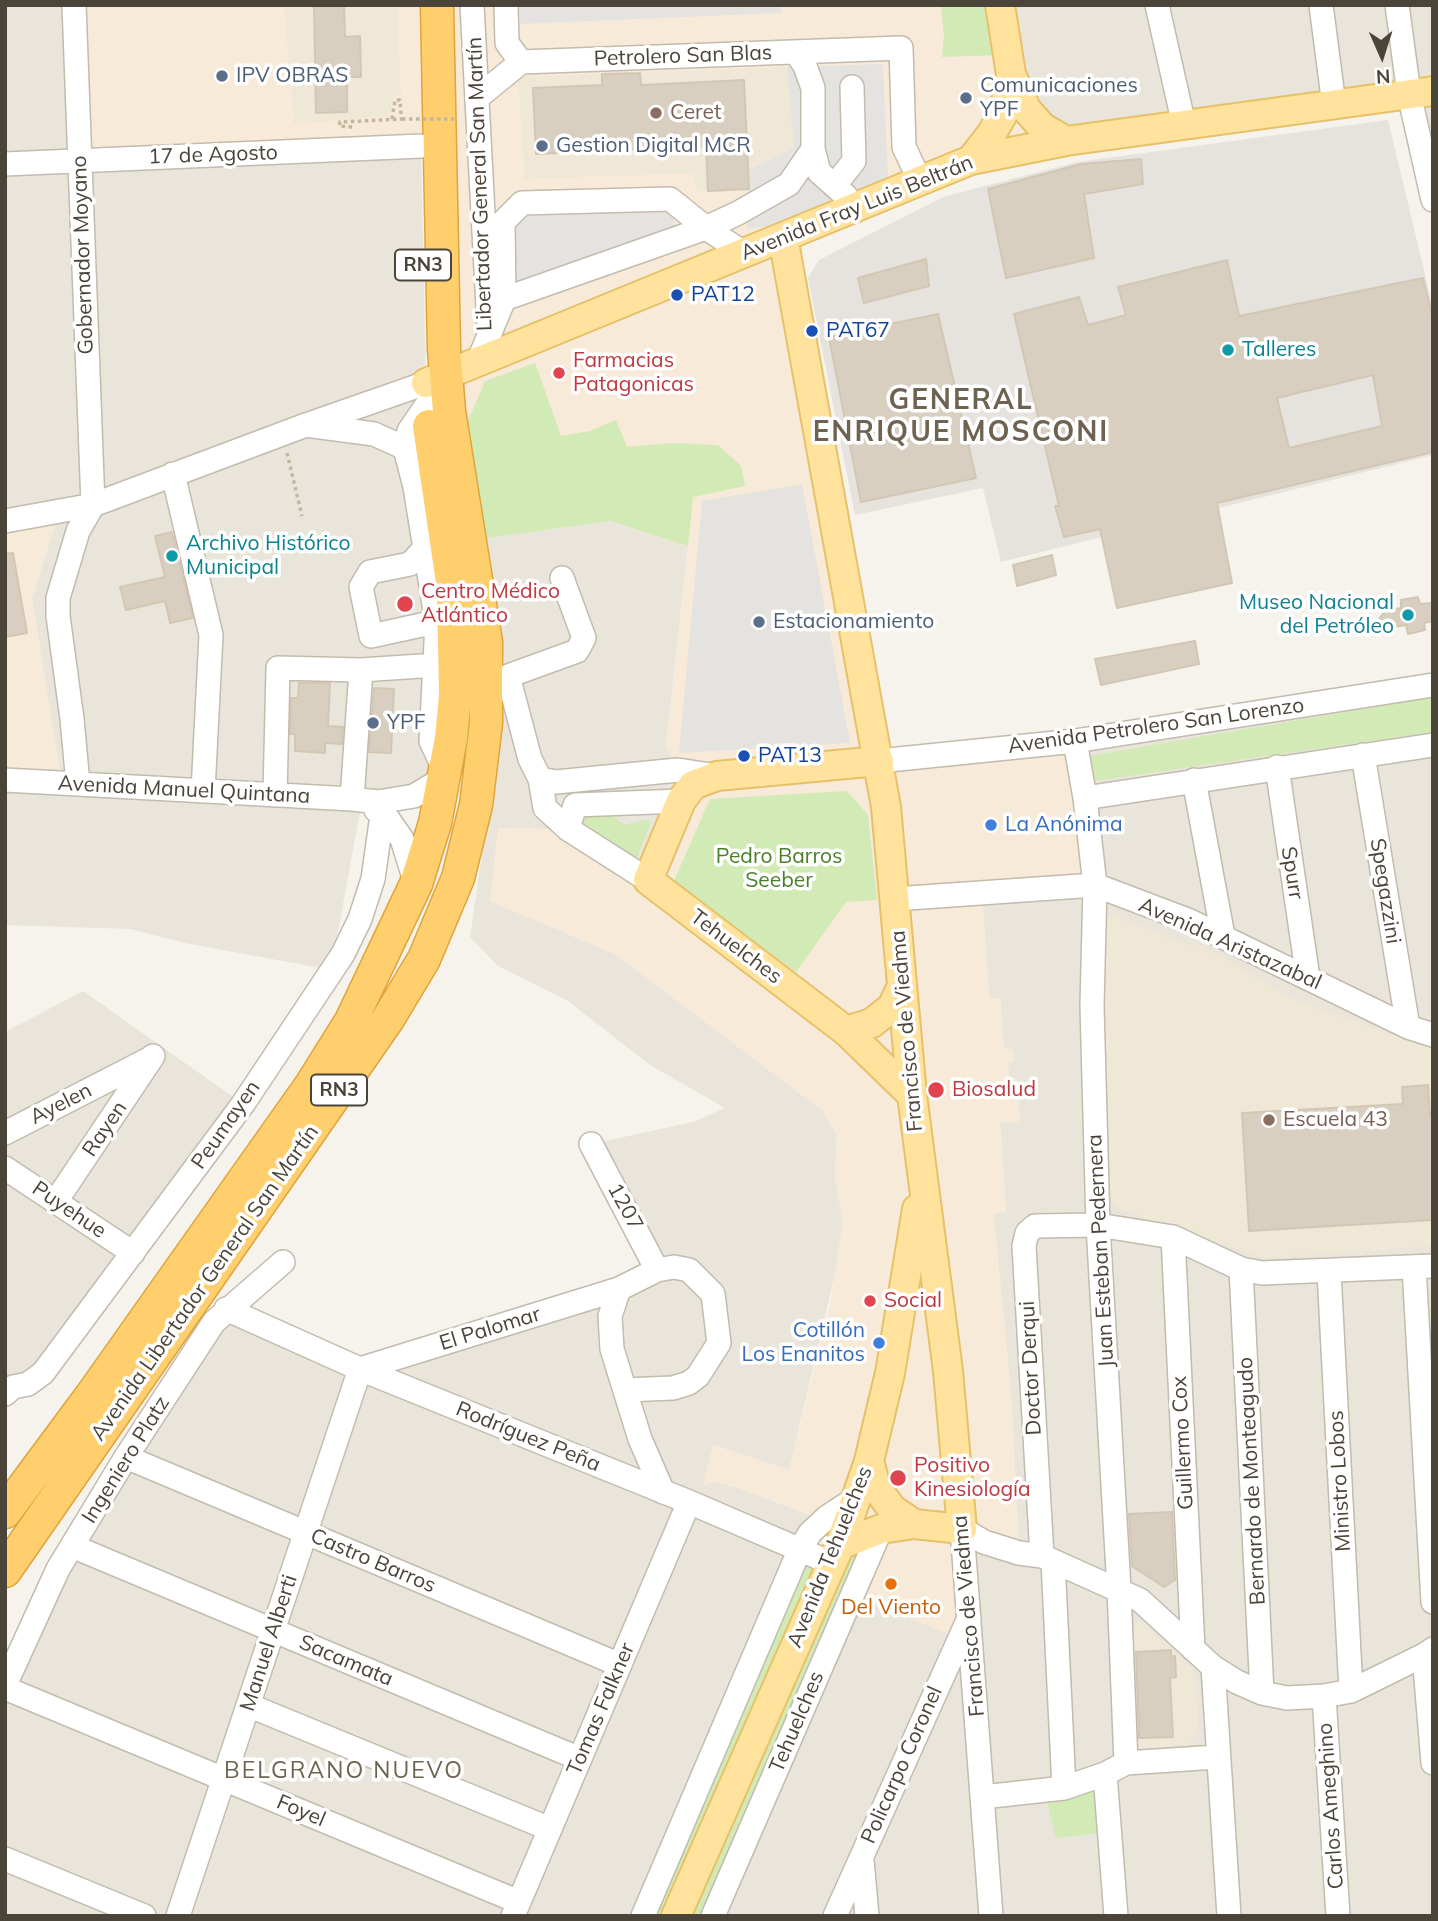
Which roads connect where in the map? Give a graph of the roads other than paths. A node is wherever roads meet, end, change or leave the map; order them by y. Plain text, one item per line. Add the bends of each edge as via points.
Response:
1 (74, 5) edge
2 (416, 5) edge
3 (437, 5) edge
4 (472, 5) edge
5 (506, 5) edge
6 (1000, 5) edge
7 (1157, 5) edge
8 (1321, 5) edge
9 (1397, 5) edge
10 (796, 52) junction
11 (521, 62) junction
12 (1011, 74) junction
13 (852, 87) dead end
14 (1421, 92) edge
15 (477, 98) junction
16 (1334, 105) junction
17 (1184, 125) junction
18 (1066, 141) junction
19 (421, 146) junction
20 (813, 149) junction
21 (80, 160) junction
22 (971, 160) junction
23 (5, 164) edge
24 (920, 181) junction
25 (835, 185) junction
26 (1433, 201) edge
27 (857, 207) junction
28 (706, 228) junction
29 (783, 237) junction
30 (744, 253) junction
31 (504, 299) junction
32 (489, 333) junction
33 (478, 362) junction
34 (433, 388) junction
35 (306, 425) junction
36 (405, 448) junction
37 (173, 474) junction
38 (93, 505) junction
39 (59, 511) junction
40 (5, 521) edge
41 (75, 539) junction
42 (471, 540) junction
43 (425, 548) junction
44 (562, 578) dead end
45 (446, 634) junction
46 (436, 665) junction
47 (361, 670) junction
48 (508, 676) junction
49 (1433, 685) edge
50 (1075, 741) junction
51 (1433, 745) edge
52 (1363, 755) junction
53 (879, 761) junction
54 (1276, 767) junction
55 (825, 768) junction
56 (446, 773) junction
57 (718, 776) junction
58 (540, 779) junction
59 (5, 780) edge
60 (1194, 780) junction
61 (78, 784) junction
62 (203, 791) junction
63 (275, 794) junction
64 (1085, 798) junction
65 (357, 799) junction
66 (681, 801) junction
67 (886, 807) junction
68 (382, 815) junction
69 (568, 829) junction
70 (648, 880) junction
71 (416, 884) junction
72 (1095, 885) junction
73 (894, 899) junction
74 (1223, 936) junction
75 (1308, 978) junction
76 (902, 986) junction
77 (1408, 1027) junction
78 (846, 1031) junction
79 (1433, 1035) edge
80 (153, 1056) joint
81 (912, 1096) junction
82 (5, 1133) edge
83 (591, 1144) dead end
84 (5, 1168) edge
85 (922, 1178) junction
86 (56, 1201) junction
87 (1098, 1226) junction
88 (1173, 1237) junction
89 (133, 1253) junction
90 (283, 1262) dead end
91 (1423, 1266) edge
92 (1241, 1269) junction
93 (657, 1270) junction
94 (1329, 1272) junction
95 (619, 1289) junction
96 (226, 1309) junction
97 (360, 1369) junction
98 (8, 1388) edge
99 (625, 1390) junction
100 (126, 1457) junction
101 (869, 1461) junction
102 (663, 1492) junction
103 (856, 1498) junction
104 (689, 1502) junction
105 (5, 1512) edge
106 (914, 1524) junction
107 (881, 1529) junction
108 (962, 1529) junction
109 (306, 1532) junction
110 (72, 1546) junction
111 (799, 1551) junction
112 (835, 1554) junction
113 (1047, 1559) junction
114 (5, 1571) edge
115 (1119, 1589) junction
116 (1433, 1602) edge
117 (970, 1615) junction
118 (273, 1630) junction
119 (1193, 1650) junction
120 (1428, 1652) edge
121 (10, 1659) edge
122 (620, 1665) junction
123 (1213, 1667) junction
124 (5, 1686) edge
125 (1351, 1690) junction
126 (1262, 1693) junction
127 (1324, 1696) junction
128 (248, 1705) junction
129 (1217, 1757) junction
130 (580, 1759) junction
131 (1126, 1762) junction
132 (1433, 1763) edge
133 (1105, 1774) junction
134 (223, 1779) junction
135 (1064, 1788) junction
136 (983, 1797) junction
137 (550, 1829) junction
138 (862, 1855) junction
139 (5, 1859) edge
140 (516, 1909) edge
141 (144, 1916) edge
142 (178, 1916) edge
143 (643, 1916) edge
144 (676, 1916) edge
145 (713, 1916) edge
146 (835, 1916) edge
147 (867, 1916) edge
148 (990, 1916) edge
149 (1116, 1916) edge
150 (1229, 1916) edge
151 (1338, 1916) edge

1 - 21 street, Gobernador Moyano
2 - 19 highway, Avenida Libertador General San Martín / RN3
3 - 34 highway, Avenida Libertador General San Martín / RN3
4 - 15 street, Libertador General San Martín
5 - 11 street via 507,43
6 - 12 main road
7 - 17 street
8 - 16 street
9 - 14 street
10 - 11 street, Petrolero San Blas
10 - 20 street via 813,88
10 - 24 street, Petrolero San Blas via 901,48 904,147
11 - 15 street
12 - 18 main road via 1026,109 1042,127
12 - 22 main road via 1004,112
13 - 25 street via 854,161
14 - 16 main road, Avenida Fray Luis Beltrán
14 - 26 street
15 - 32 street, Libertador General San Martín
16 - 17 main road, Avenida Fray Luis Beltrán
17 - 18 main road, Avenida Fray Luis Beltrán
18 - 22 main road, Avenida Fray Luis Beltrán
19 - 21 street, 17 de Agosto
19 - 34 highway, Avenida Libertador General San Martín / RN3
20 - 25 street via 818,172
20 - 28 street via 789,184
21 - 23 street, 17 de Agosto
21 - 38 street, Gobernador Moyano
22 - 24 main road, Avenida Fray Luis Beltrán
24 - 27 main road, Avenida Fray Luis Beltrán
25 - 27 street
27 - 29 main road, Avenida Fray Luis Beltrán
28 - 30 street
28 - 31 street
28 - 31 street via 670,199 522,203 503,222
29 - 30 main road, Avenida Fray Luis Beltrán
29 - 53 main road, Francisco de Viedma
30 - 33 main road, Avenida Fray Luis Beltrán
31 - 32 street
32 - 33 street, Libertador General San Martín
33 - 34 main road, Avenida Fray Luis Beltrán
34 - 35 street
34 - 36 street via 409,431
34 - 42 highway, Avenida Libertador General San Martín / RN3 via 450,427
34 - 45 highway, Avenida Libertador General San Martín / RN3 via 453,589
35 - 36 street via 374,433
35 - 37 street
36 - 43 street
37 - 38 street
37 - 62 street via 211,635
38 - 39 street
38 - 41 street
39 - 40 street
39 - 41 street
41 - 61 street via 60,589 58,616
42 - 48 highway
42 - 114 highway, Avenida Libertador General San Martín / RN3 via 486,642 486,723 476,806 458,877 424,959 388,1019
43 - 45 street
43 - 45 street via 410,565 370,572 361,587 371,636 426,624
44 - 48 street via 584,638 581,645 577,651
45 - 46 street
45 - 56 highway, Avenida Libertador General San Martín / RN3 via 455,696
46 - 47 street
46 - 56 street via 431,741
47 - 63 street via 278,668
47 - 65 street
48 - 58 street, Tehuelches via 530,759
49 - 50 street, Avenida Petrolero San Lorenzo
50 - 53 street, Avenida Petrolero San Lorenzo
50 - 64 street, Juan Esteban Pedernera
51 - 52 street
52 - 54 street
52 - 77 street, Spegazzini
53 - 55 main road
53 - 67 main road, Francisco de Viedma
54 - 60 street
54 - 75 street, Spurr
55 - 57 main road
55 - 67 main road via 860,781
56 - 65 street, Avenida Manuel Quintana via 414,796 378,802
56 - 71 highway, Avenida Libertador General San Martín / RN3
57 - 58 street via 678,770 556,782
57 - 66 main road via 693,785
58 - 69 street, Tehuelches via 545,808
59 - 61 street, Avenida Manuel Quintana
60 - 64 street
60 - 74 street
61 - 62 street, Avenida Manuel Quintana
62 - 63 street, Avenida Manuel Quintana
63 - 65 street, Avenida Manuel Quintana
64 - 72 street, Juan Esteban Pedernera
65 - 68 street
66 - 69 street via 575,805
66 - 70 main road
67 - 73 main road, Francisco de Viedma
68 - 71 street via 402,839
68 - 89 street, Peumayen via 373,879 343,954 243,1104
69 - 70 street, Tehuelches
70 - 78 main road, Tehuelches
71 - 105 highway, Avenida Libertador General San Martín / RN3 via 351,1021 311,1084
72 - 73 street, Avenida Aristazabal
72 - 74 street, Avenida Aristazabal
72 - 87 street, Juan Esteban Pedernera via 1092,1006
73 - 76 main road, Francisco de Viedma
74 - 75 street, Avenida Aristazabal
75 - 77 street, Avenida Aristazabal
76 - 78 main road via 891,1007 872,1023
76 - 81 main road, Francisco de Viedma
77 - 79 street, Avenida Aristazabal
78 - 81 main road, Tehuelches
80 - 82 street, Ayelen
80 - 86 street, Rayen
81 - 85 main road, Francisco de Viedma
83 - 93 street, 1207
84 - 86 street, Puyehue
85 - 101 main road, Avenida Tehuelches via 890,1373
85 - 108 main road, Francisco de Viedma via 948,1371
86 - 89 street, Puyehue
87 - 88 street
87 - 113 street, Doctor Derqui via 1035,1226 1027,1233 1024,1246
87 - 115 street, Juan Esteban Pedernera
88 - 92 street
88 - 119 street, Guillermo Cox
89 - 98 street, Peumayen via 43,1373 28,1384
90 - 96 street, Ingeniero Platz
91 - 94 street
91 - 116 street
92 - 94 street
92 - 126 street, Bernardo de Monteagudo
93 - 95 street
93 - 99 street via 688,1270 713,1294 719,1343 689,1383
94 - 125 street, Ministro Lobos
95 - 97 street, El Palomar
95 - 99 street via 610,1332
96 - 97 street, Rodríguez Peña
96 - 100 street, Ingeniero Platz
97 - 102 street, Rodríguez Peña
97 - 109 street, Manuel Alberti
99 - 102 street
100 - 109 street, Castro Barros
100 - 110 street, Ingeniero Platz
101 - 103 main road, Avenida Tehuelches
101 - 106 main road via 876,1487 892,1508
102 - 104 street, Rodríguez Peña
103 - 111 street via 827,1517
103 - 112 main road, Avenida Tehuelches
104 - 111 street, Rodríguez Peña
104 - 122 street, Tomas Falkner
106 - 107 main road
106 - 108 main road
107 - 112 main road
107 - 145 street, Tehuelches
108 - 113 street via 984,1542
108 - 117 street, Francisco de Viedma
109 - 118 street, Manuel Alberti
109 - 122 street, Castro Barros
110 - 118 street, Sacamata
110 - 121 street, Ingeniero Platz
111 - 112 street, Rodríguez Peña
111 - 143 street
112 - 144 main road, Avenida Tehuelches
113 - 115 street
113 - 135 street, Doctor Derqui
115 - 119 street via 1140,1601
115 - 131 street, Juan Esteban Pedernera
117 - 136 street, Francisco de Viedma
117 - 138 street, Policarpo Coronel
118 - 128 street, Manuel Alberti
118 - 130 street, Sacamata
119 - 123 street
120 - 125 street
120 - 132 street
121 - 124 street, Ingeniero Platz
122 - 130 street, Tomas Falkner
123 - 126 street
123 - 129 street
124 - 134 street, Foyel
125 - 127 street
126 - 127 street via 1287,1698
127 - 151 street, Carlos Ameghino
128 - 134 street, Manuel Alberti
128 - 137 street
129 - 131 street
129 - 150 street
130 - 137 street, Tomas Falkner
131 - 133 street
133 - 135 street
133 - 149 street
134 - 140 street, Foyel
134 - 142 street, Manuel Alberti
135 - 136 street
136 - 148 street, Francisco de Viedma
137 - 140 street, Tomas Falkner
138 - 146 street, Policarpo Coronel
138 - 147 street
139 - 141 street

